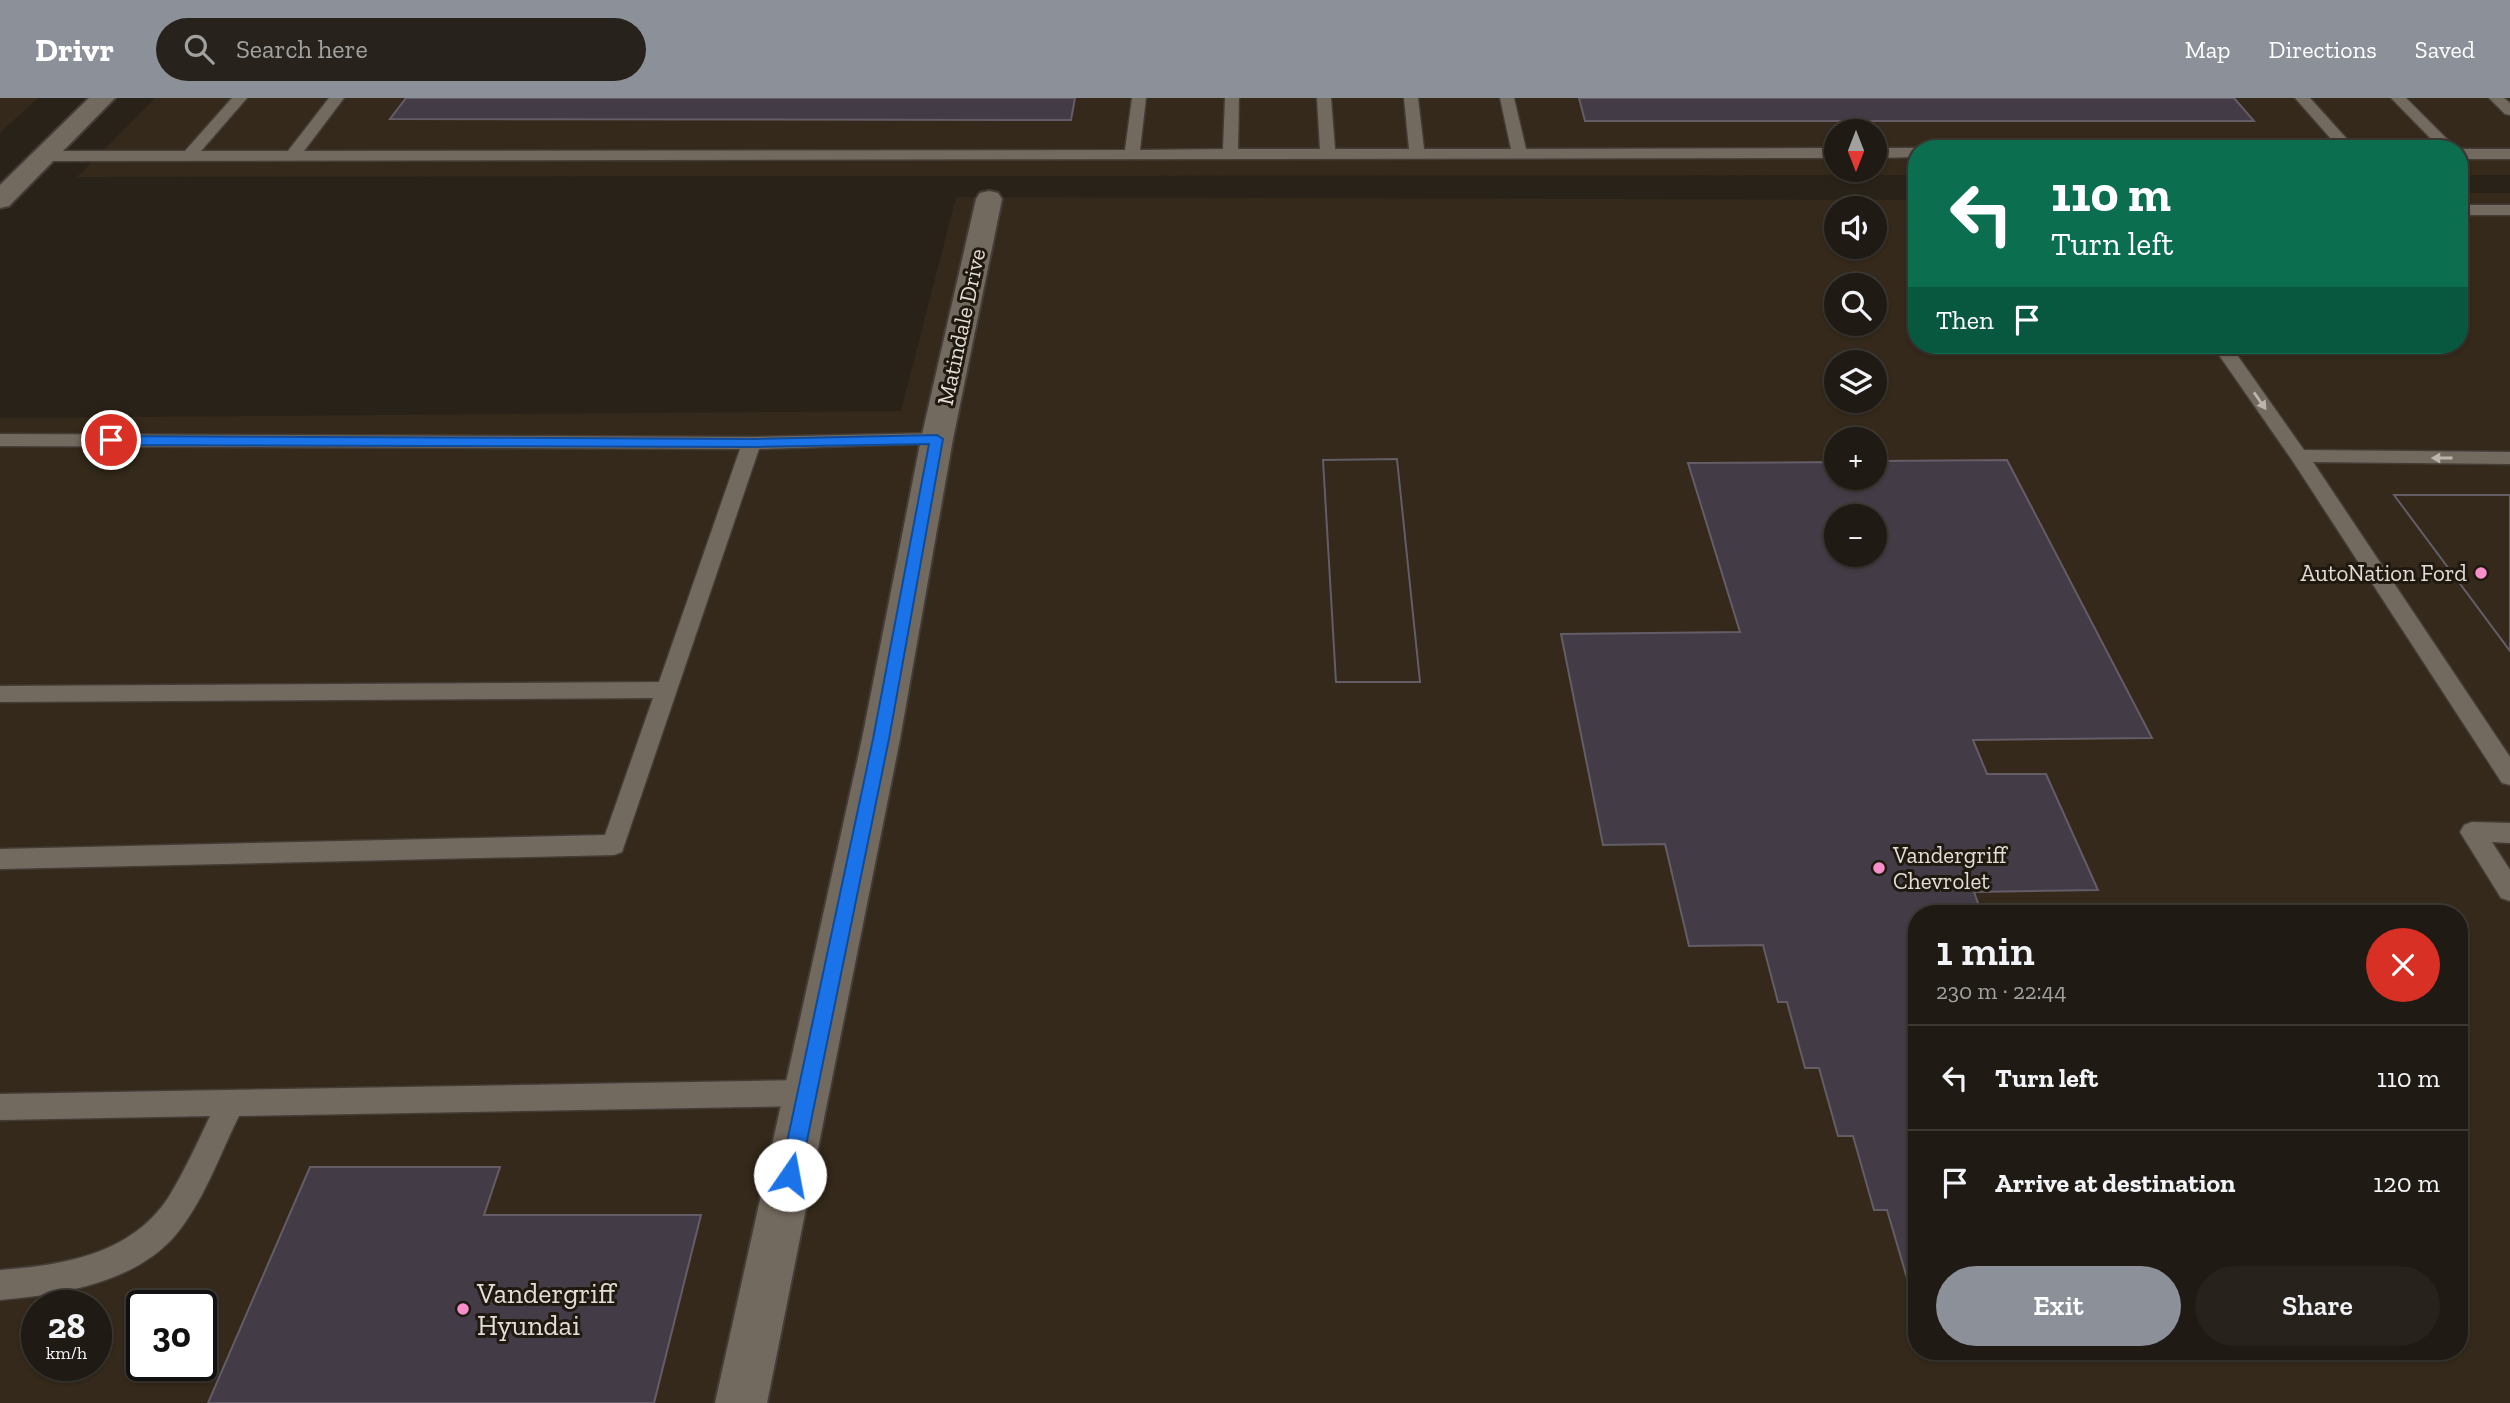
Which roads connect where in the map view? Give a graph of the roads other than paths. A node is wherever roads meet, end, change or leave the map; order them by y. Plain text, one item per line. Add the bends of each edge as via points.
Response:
1 (103, 98) edge
2 (240, 98) edge
3 (337, 98) edge
4 (1139, 98) edge
5 (1232, 98) edge
6 (1324, 98) edge
7 (1411, 98) edge
8 (1507, 98) edge
9 (2302, 98) edge
10 (2398, 98) edge
11 (2496, 98) edge
12 (2510, 111) edge
13 (2341, 140) edge
14 (2441, 140) edge
15 (1328, 152) junction
16 (1417, 152) junction
17 (1132, 153) junction
18 (1230, 153) junction
19 (1519, 153) junction
20 (1824, 153) edge
21 (1887, 153) edge
22 (1908, 153) edge
23 (2468, 154) edge
24 (2510, 154) edge
25 (293, 155) junction
26 (45, 156) junction
27 (189, 156) junction
28 (989, 199) dead end
29 (0, 200) edge
30 (2468, 210) edge
31 (2510, 210) edge
32 (2227, 354) edge
33 (937, 439) junction
34 (0, 440) edge
35 (752, 443) junction
36 (2299, 456) junction
37 (2510, 458) edge
38 (667, 690) junction
39 (0, 694) edge
40 (2510, 776) edge
41 (2510, 833) edge
42 (0, 859) edge
43 (2510, 891) edge
44 (807, 1093) junction
45 (231, 1103) junction
46 (0, 1107) edge
47 (0, 1285) edge
48 (741, 1403) edge

1 - 26 street
2 - 27 lane
3 - 25 lane
4 - 17 lane
5 - 18 lane
6 - 15 lane
7 - 16 lane
8 - 19 lane
9 - 13 lane
10 - 14 lane
11 - 12 lane
15 - 16 lane
15 - 18 lane
16 - 19 lane
17 - 18 lane
17 - 25 lane
19 - 20 lane
21 - 22 lane
23 - 24 lane
25 - 27 lane
26 - 27 lane
26 - 29 street
28 - 33 street, Matindale Drive
30 - 31 lane
32 -> 36 lane
33 - 35 lane
33 - 44 street, Matindale Drive via 881,739
34 - 35 lane
35 - 38 lane
37 -> 36 lane
36 - 40 lane
38 - 39 lane
38 - 42 lane via 614,845
41 - 43 lane via 2472,832
44 - 45 lane
44 - 48 street, Matindale Drive
45 - 46 lane
45 - 47 lane via 176,1211 142,1247 87,1272

